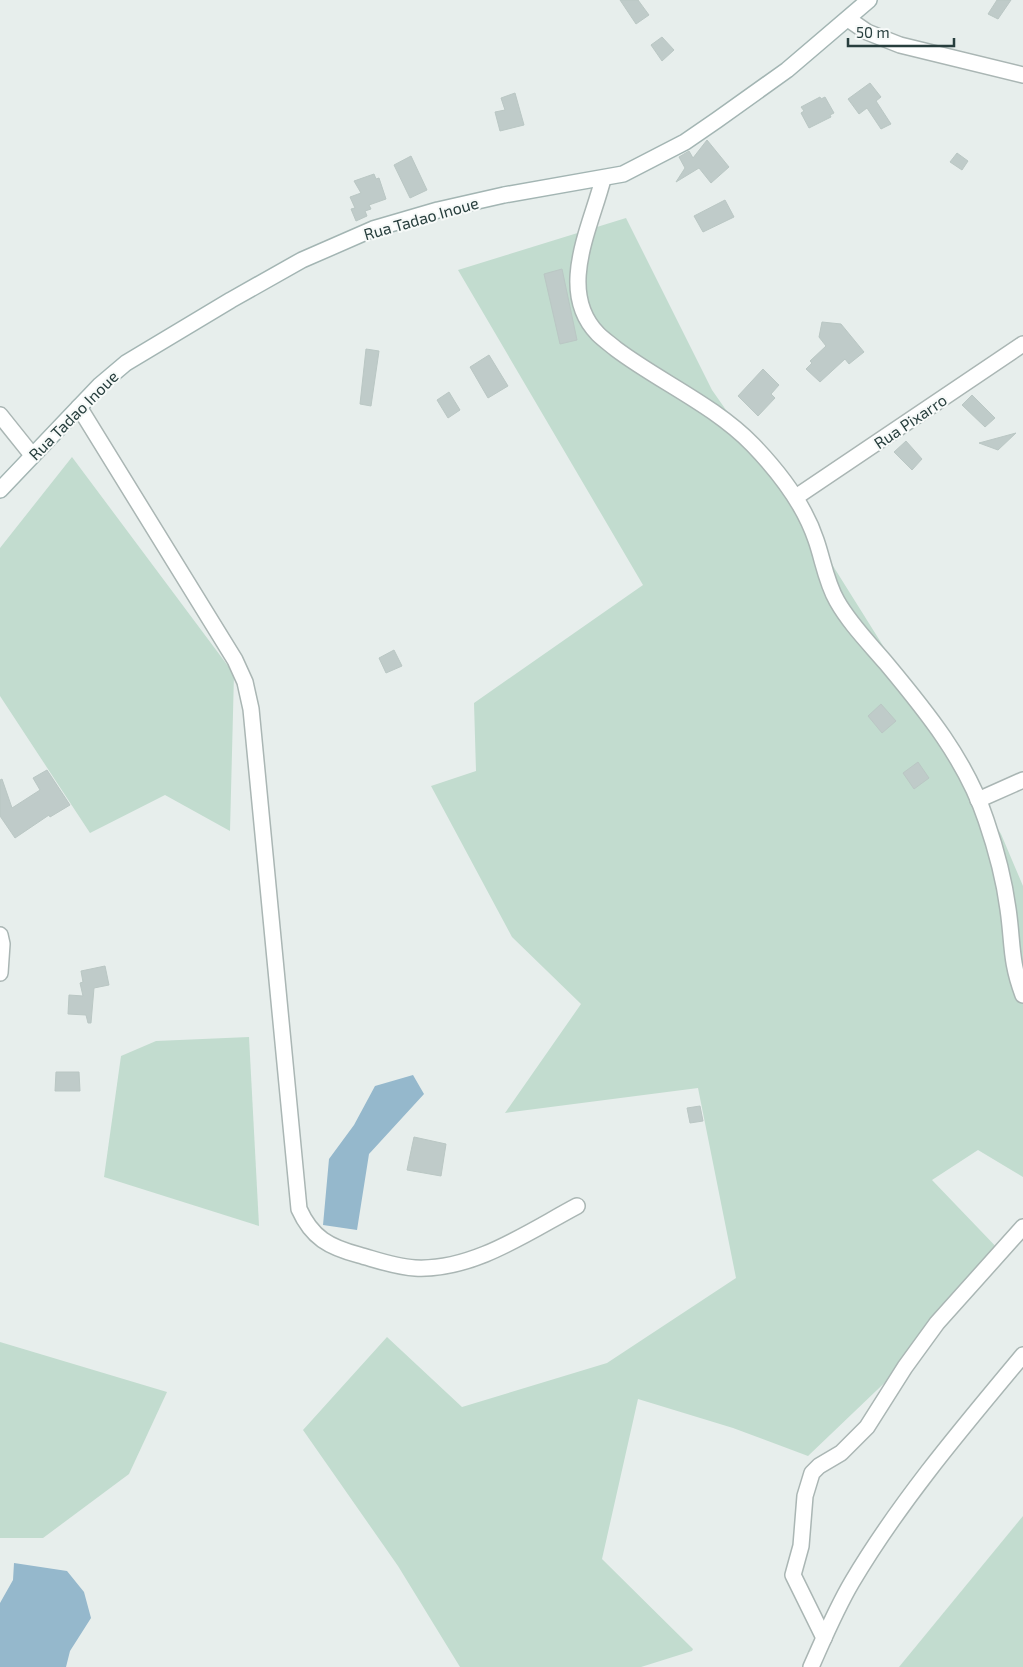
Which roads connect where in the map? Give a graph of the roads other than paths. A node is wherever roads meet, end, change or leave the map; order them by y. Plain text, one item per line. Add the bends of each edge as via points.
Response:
1 (869, 0) edge
2 (848, 19) junction
3 (1023, 75) edge
4 (602, 179) junction
5 (1023, 344) edge
6 (79, 407) junction
7 (0, 415) edge
8 (32, 455) junction
9 (0, 490) edge
10 (796, 498) junction
11 (1023, 780) edge
12 (978, 800) junction
13 (0, 935) edge
14 (0, 973) edge
15 (1023, 995) edge
16 (577, 1206) dead end
17 (1023, 1227) edge
18 (1023, 1354) edge
19 (824, 1638) junction
20 (811, 1667) edge

1 - 2 street, Rua Tadao Inoue
2 - 3 street via 867,32 900,46
2 - 4 street, Rua Tadao Inoue via 787,70 686,142 623,174
4 - 6 street, Rua Tadao Inoue via 438,210 340,242 154,344 126,363
4 - 10 street via 578,271 578,298 588,322 638,366 735,429 769,462
5 - 10 street, Rua Pixarro
6 - 8 street, Rua Tadao Inoue
6 - 16 street via 235,660 245,682 251,709 298,1209 303,1219 315,1236 342,1250 415,1268 458,1264 502,1246
7 - 8 street
8 - 9 street, Rua Tadao Inoue
10 - 12 street via 811,527 836,600 950,745
11 - 12 street
12 - 15 street via 1004,889 1012,961
13 - 14 street
17 - 19 street via 934,1328 867,1427 808,1479 802,1541 793,1575
18 - 19 street via 886,1531 852,1582
19 - 20 street

